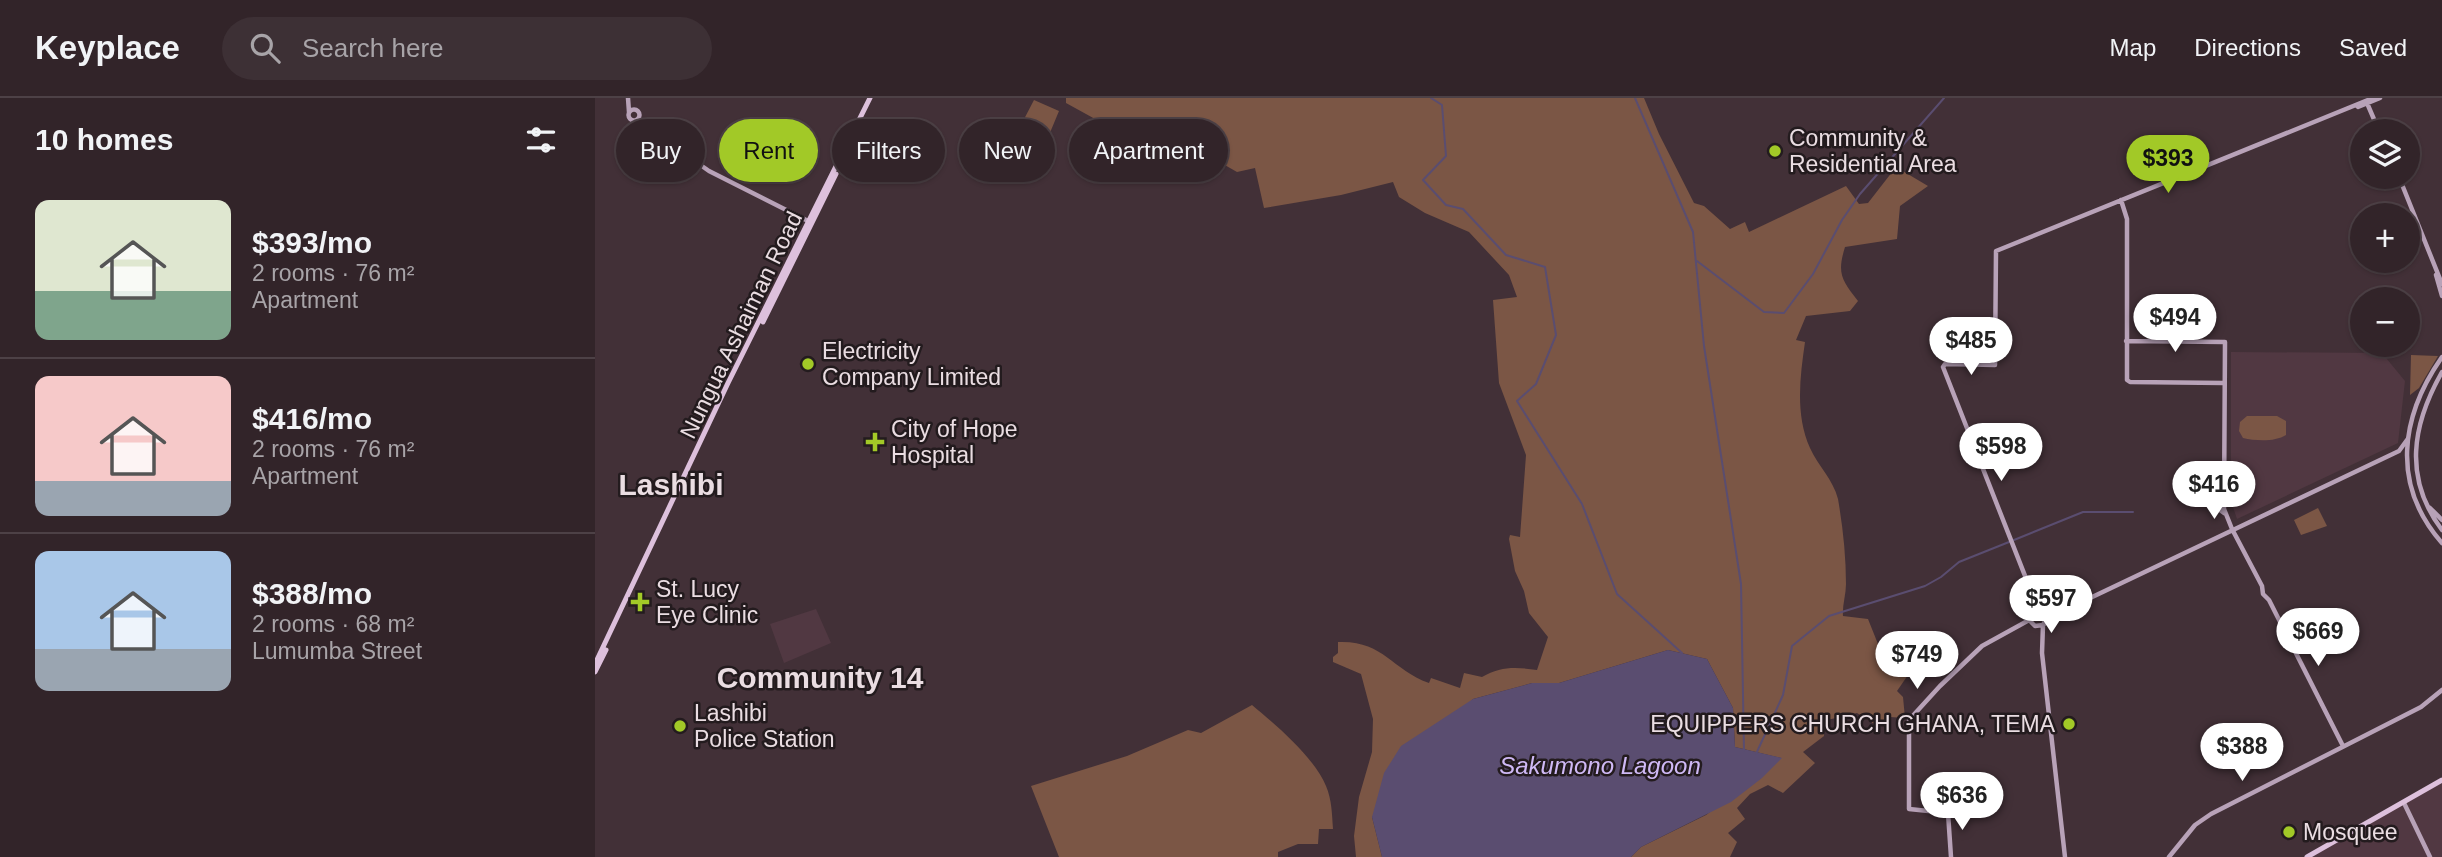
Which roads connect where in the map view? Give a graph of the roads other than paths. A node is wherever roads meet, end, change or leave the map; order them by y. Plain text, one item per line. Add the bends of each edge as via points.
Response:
1 (870, 98) edge
2 (628, 99) edge
3 (2369, 101) edge
4 (635, 109) junction
5 (629, 113) junction
6 (638, 118) junction
7 (2376, 119) edge
8 (2404, 189) edge
9 (2122, 203) junction
10 (809, 222) junction
11 (2431, 257) junction
12 (2442, 284) edge
13 (2442, 296) edge
14 (2126, 341) junction
15 (2442, 366) edge
16 (2224, 383) junction
17 (2407, 440) junction
18 (2399, 451) junction
19 (2407, 456) junction
20 (2415, 459) junction
21 (2407, 463) junction
22 (2224, 498) junction
23 (2213, 505) dead end
24 (2428, 507) junction
25 (2225, 513) junction
26 (2442, 520) edge
27 (2231, 524) junction
28 (2242, 526) junction
29 (2442, 530) edge
30 (2234, 531) junction
31 (2225, 534) junction
32 (2442, 542) edge
33 (2060, 612) junction
34 (2036, 616) junction
35 (2043, 624) junction
36 (2022, 625) junction
37 (2035, 626) junction
38 (2041, 640) junction
39 (595, 664) edge
40 (595, 672) edge
41 (2442, 690) edge
42 (2343, 746) junction
43 (2442, 780) edge
44 (2403, 804) junction
45 (1951, 857) edge
46 (2065, 857) edge
47 (2169, 857) edge
48 (2307, 857) edge
49 (2428, 857) edge

1 - 10 main road, Nungua Ashaiman Road
2 - 4 street
2 - 5 street
3 - 7 street
3 - 9 street
4 - 5 street
4 - 6 street
5 - 6 street via 630,119
6 - 10 street via 720,178
8 - 11 street
9 - 14 street via 2127,219
9 - 34 street via 1996,251 1995,365 1943,366 2036,602
10 - 39 main road, Nungua Ashaiman Road
10 - 40 main road, Nungua Ashaiman Road
11 - 12 street
11 - 13 street
14 - 16 street via 2129,381
14 - 16 street via 2225,342
15 - 17 street via 2434,368 2417,399
15 - 20 street via 2420,421
16 - 22 street
17 - 18 street
17 - 19 street
18 - 19 street
18 - 28 street
19 - 20 street
19 - 21 street
20 - 21 street
20 - 24 street
21 - 32 street via 2416,504
22 - 25 street
22 - 27 street
23 - 25 street
24 - 26 street
24 - 29 street
25 - 27 street
27 - 28 street
27 - 30 street
27 - 31 street
28 - 30 street
30 - 31 street
30 - 42 street
31 - 33 street
33 - 34 street
33 - 35 street
34 - 35 street via 2045,618
34 - 36 street
34 - 37 street
35 - 37 street
35 - 38 street
36 - 37 street
36 - 45 street via 1982,646 1909,720 1909,809 1948,813
37 - 38 street
38 - 46 street
41 - 42 street via 2421,707
42 - 47 street via 2211,814 2195,825
43 - 44 main road
44 - 48 main road
44 - 49 street

